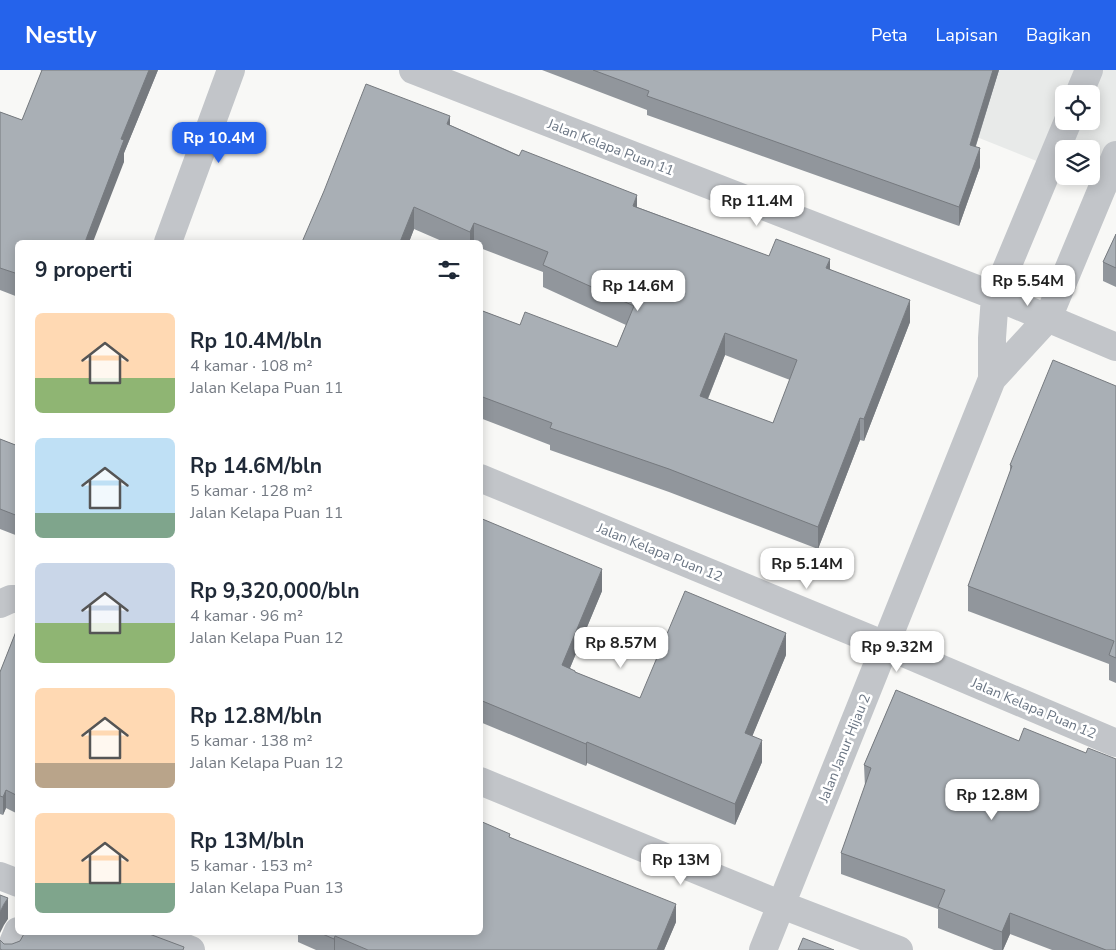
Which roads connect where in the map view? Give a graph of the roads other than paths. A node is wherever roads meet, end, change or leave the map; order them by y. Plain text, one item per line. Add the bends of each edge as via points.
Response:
1 (231, 70) edge
2 (413, 70) edge
3 (1089, 70) edge
4 (1083, 85) edge
5 (1064, 130) edge
6 (1116, 156) edge
7 (169, 240) edge
8 (995, 296) junction
9 (1048, 318) junction
10 (1116, 347) edge
11 (992, 379) junction
12 (483, 479) edge
13 (15, 600) edge
14 (0, 604) edge
15 (885, 645) junction
16 (1116, 743) edge
17 (483, 782) edge
18 (0, 876) edge
19 (15, 882) edge
20 (782, 905) junction
21 (16, 935) edge
22 (154, 935) edge
23 (10, 950) edge
24 (191, 950) edge
25 (762, 950) edge
26 (899, 950) edge

1 - 7 street
2 - 8 street, Jalan Kelapa Puan 11
3 - 4 street
5 - 8 street, Jalan Janur Hijau 2
6 - 9 street, Jalan Janur Hijau 2
8 - 9 street, Jalan Kelapa Puan 11
8 - 11 street, Jalan Janur Hijau 2
9 - 10 street, Jalan Kelapa Puan 11
9 - 11 street, Jalan Janur Hijau 2
11 - 15 street, Jalan Janur Hijau 2
12 - 15 street, Jalan Kelapa Puan 12
13 - 14 street
15 - 16 street, Jalan Kelapa Puan 12
15 - 20 street, Jalan Janur Hijau 2
17 - 20 street
18 - 19 street
20 - 25 street, Jalan Janur Hijau 2
20 - 26 street
21 - 23 street
22 - 24 street

